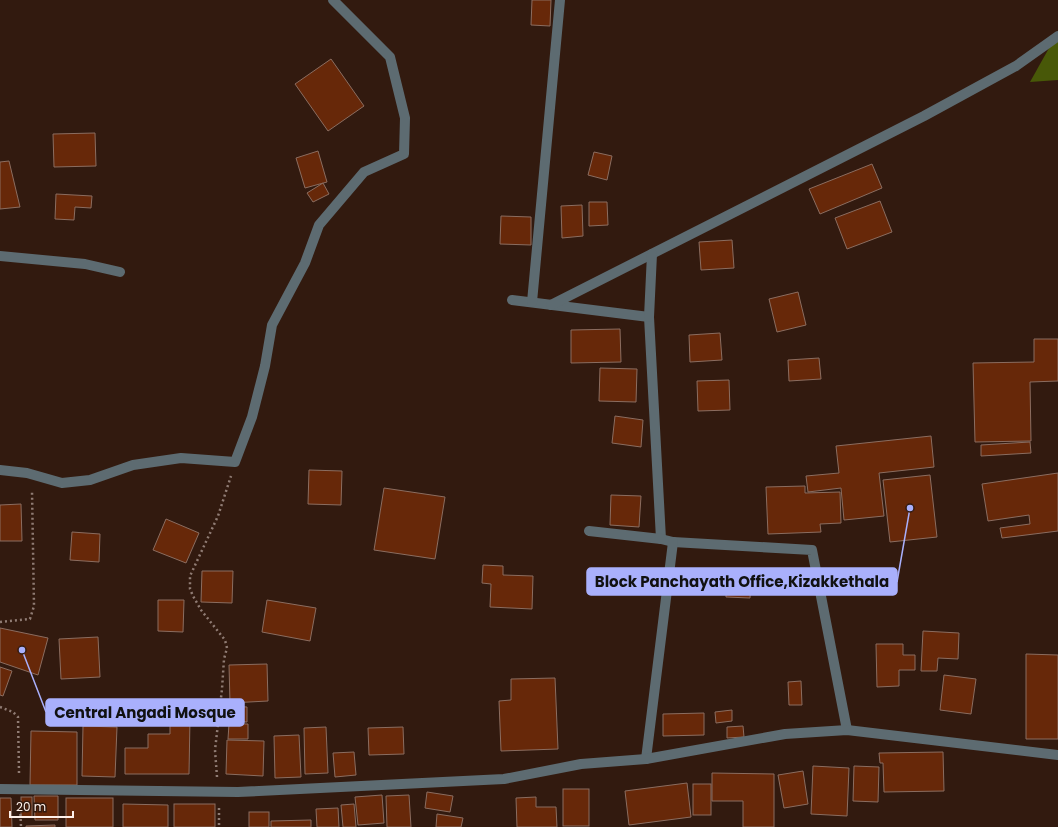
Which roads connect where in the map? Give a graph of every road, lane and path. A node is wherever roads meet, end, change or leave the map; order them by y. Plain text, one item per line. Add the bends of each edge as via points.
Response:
1 (333, 0) edge
2 (560, 0) edge
3 (1058, 36) edge
4 (652, 254) junction
5 (0, 256) edge
6 (120, 272) dead end
7 (512, 300) dead end
8 (532, 302) junction
9 (551, 305) junction
10 (649, 318) junction
11 (235, 462) junction
12 (0, 470) edge
13 (32, 474) junction
14 (589, 531) dead end
15 (661, 539) junction
16 (673, 542) junction
17 (0, 622) edge
18 (0, 707) edge
19 (847, 730) junction
20 (1058, 755) edge
21 (646, 759) junction
22 (0, 789) edge
23 (19, 790) junction
24 (218, 792) junction
25 (21, 827) edge

1 - 11 street via 390,57 405,118 404,154 364,172 319,224 306,263 272,325 252,417
2 - 8 street
3 - 4 street via 1016,66 924,116
4 - 9 street
4 - 10 street
5 - 6 street via 85,264
7 - 8 street
8 - 9 street
9 - 10 street
10 - 15 street
11 - 13 street via 181,458 133,465 90,480 62,483
11 - 24 path via 218,516 190,576 192,596 225,640 227,648 215,750
12 - 13 street
13 - 17 path via 34,606 30,620
14 - 15 street
15 - 16 street
16 - 19 street via 812,550
16 - 21 street
18 - 23 path via 18,717
19 - 20 street
19 - 21 street via 785,734
21 - 24 street via 581,764 504,779
22 - 23 street
23 - 24 street
23 - 25 path

